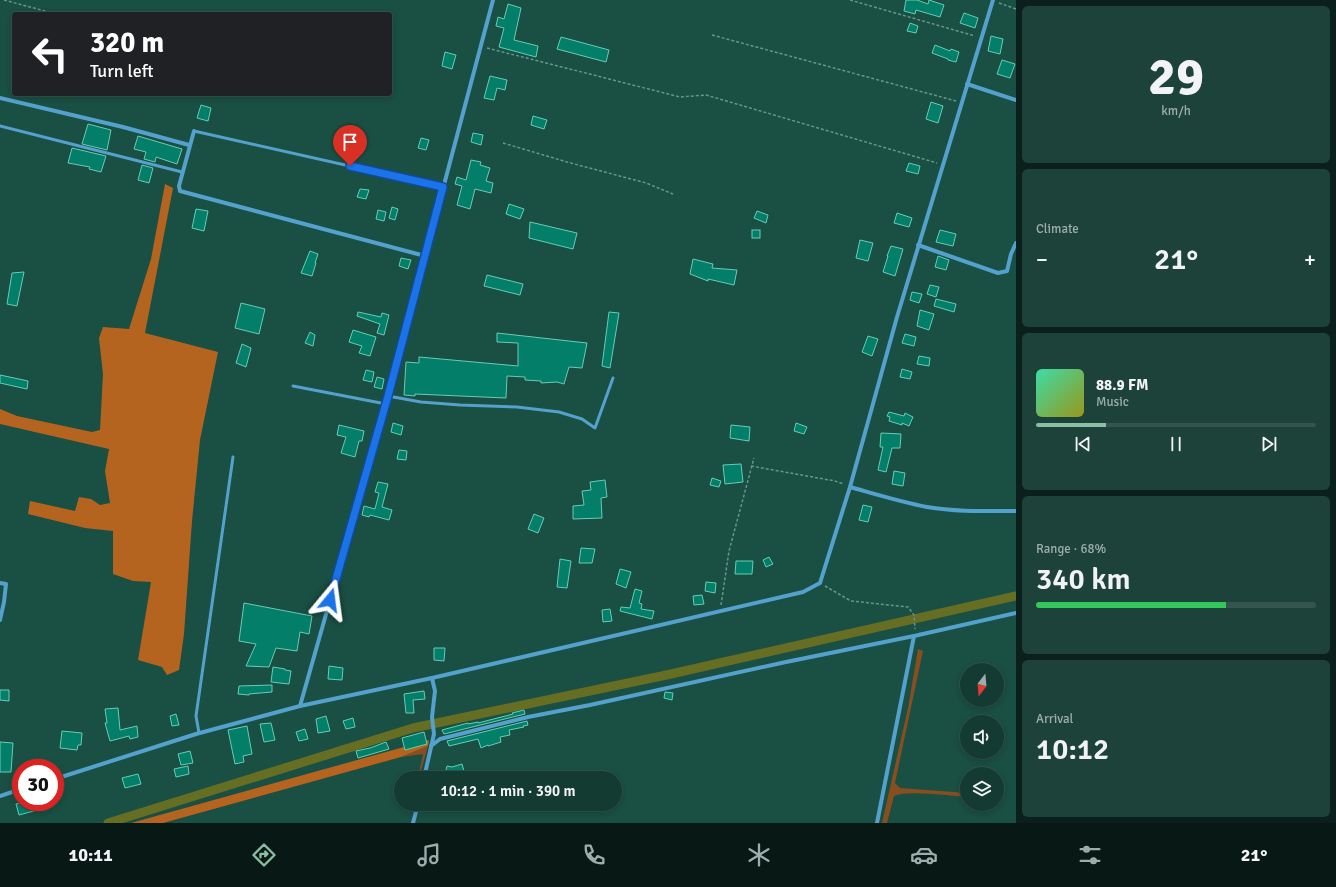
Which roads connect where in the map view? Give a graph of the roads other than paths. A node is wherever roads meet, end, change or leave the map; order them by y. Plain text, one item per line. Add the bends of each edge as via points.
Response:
1 (493, 0) edge
2 (993, 0) edge
3 (967, 84) junction
4 (0, 98) edge
5 (1016, 100) edge
6 (0, 126) edge
7 (194, 131) joint
8 (190, 145) junction
9 (182, 172) junction
10 (443, 187) junction
11 (1016, 243) edge
12 (918, 245) junction
13 (425, 256) junction
14 (613, 378) dead end
15 (293, 386) dead end
16 (388, 396) junction
17 (386, 404) junction
18 (233, 457) dead end
19 (850, 487) junction
20 (1016, 511) edge
21 (0, 583) edge
22 (1016, 613) edge
23 (0, 620) edge
24 (914, 636) junction
25 (432, 678) junction
26 (300, 706) junction
27 (199, 733) junction
28 (431, 746) junction
29 (426, 771) edge
30 (64, 776) edge
31 (12, 792) edge
32 (0, 796) edge
33 (416, 811) edge
34 (413, 823) edge
35 (877, 823) edge

1 - 10 street
2 - 3 street
3 - 5 street
3 - 12 street
4 - 8 street
6 - 9 lane
7 - 8 street
7 - 10 lane
8 - 9 street
9 - 13 street via 180,191
10 - 13 street
11 - 12 street via 1007,271 998,273
12 - 19 street
13 - 16 street
14 - 16 lane via 595,428 582,419 559,412 421,402
15 - 17 lane
16 - 17 street
17 - 26 street
18 - 27 lane via 196,716
19 - 20 street via 928,507 966,511
19 - 25 street via 820,583 803,592
21 - 23 street via 6,584
22 - 24 street
24 - 28 street via 528,716 440,739
24 - 35 street
25 - 26 street
25 - 28 street via 435,691 432,716 434,734
26 - 27 street
27 - 30 street
28 - 29 street
31 - 32 street
33 - 34 street

